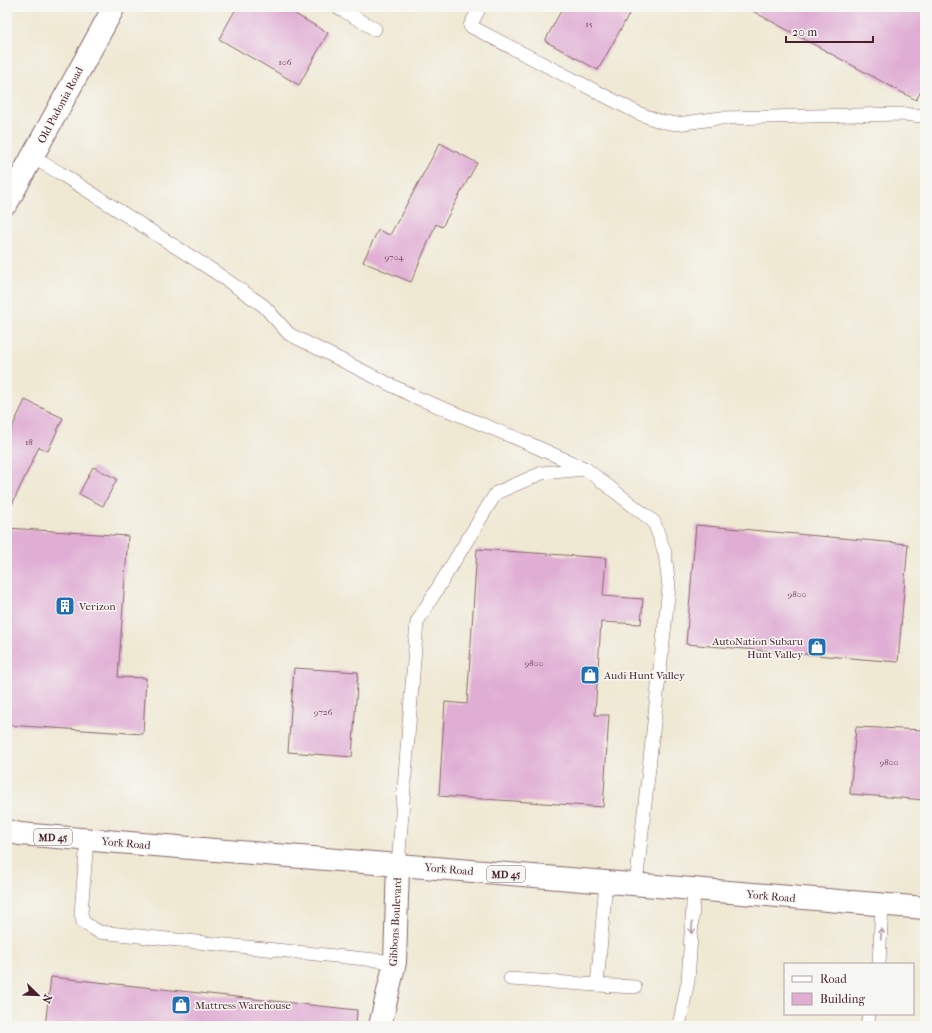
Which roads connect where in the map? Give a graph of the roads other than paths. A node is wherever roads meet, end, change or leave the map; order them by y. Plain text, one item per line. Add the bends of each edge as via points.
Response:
1 (114, 7) edge
2 (337, 7) edge
3 (480, 7) edge
4 (375, 29) dead end
5 (925, 114) edge
6 (32, 157) junction
7 (7, 203) edge
8 (586, 469) junction
9 (11, 834) edge
10 (87, 840) junction
11 (398, 865) junction
12 (606, 882) junction
13 (636, 885) junction
14 (694, 889) junction
15 (882, 905) junction
16 (925, 908) edge
17 (395, 962) junction
18 (878, 963) edge
19 (510, 979) dead end
20 (597, 985) junction
21 (635, 987) dead end
22 (870, 1015) edge
23 (380, 1026) edge
24 (679, 1026) edge
25 (867, 1026) edge

1 - 6 main road, Old Padonia Road
2 - 4 lane
3 - 5 lane via 470,26 638,113 659,121 677,124 721,118
6 - 7 main road, Old Padonia Road
6 - 8 lane via 258,301 289,334 413,396
8 - 11 lane via 542,473 496,493 417,622
8 - 13 lane via 654,522 665,553 669,587
9 - 10 main road, York Road / MD 45
10 - 11 main road, York Road / MD 45
10 - 17 lane via 80,913 83,922 99,932
11 - 12 main road, York Road / MD 45
11 - 17 main road, Gibbons Boulevard
12 - 13 main road, York Road / MD 45
12 - 20 lane
13 - 14 main road, York Road / MD 45
14 - 15 main road, York Road / MD 45
14 -> 24 lane via 688,981
15 - 16 main road, York Road / MD 45
18 -> 15 lane
17 - 23 main road, Gibbons Boulevard
19 - 20 lane
20 - 21 lane
22 - 25 lane

